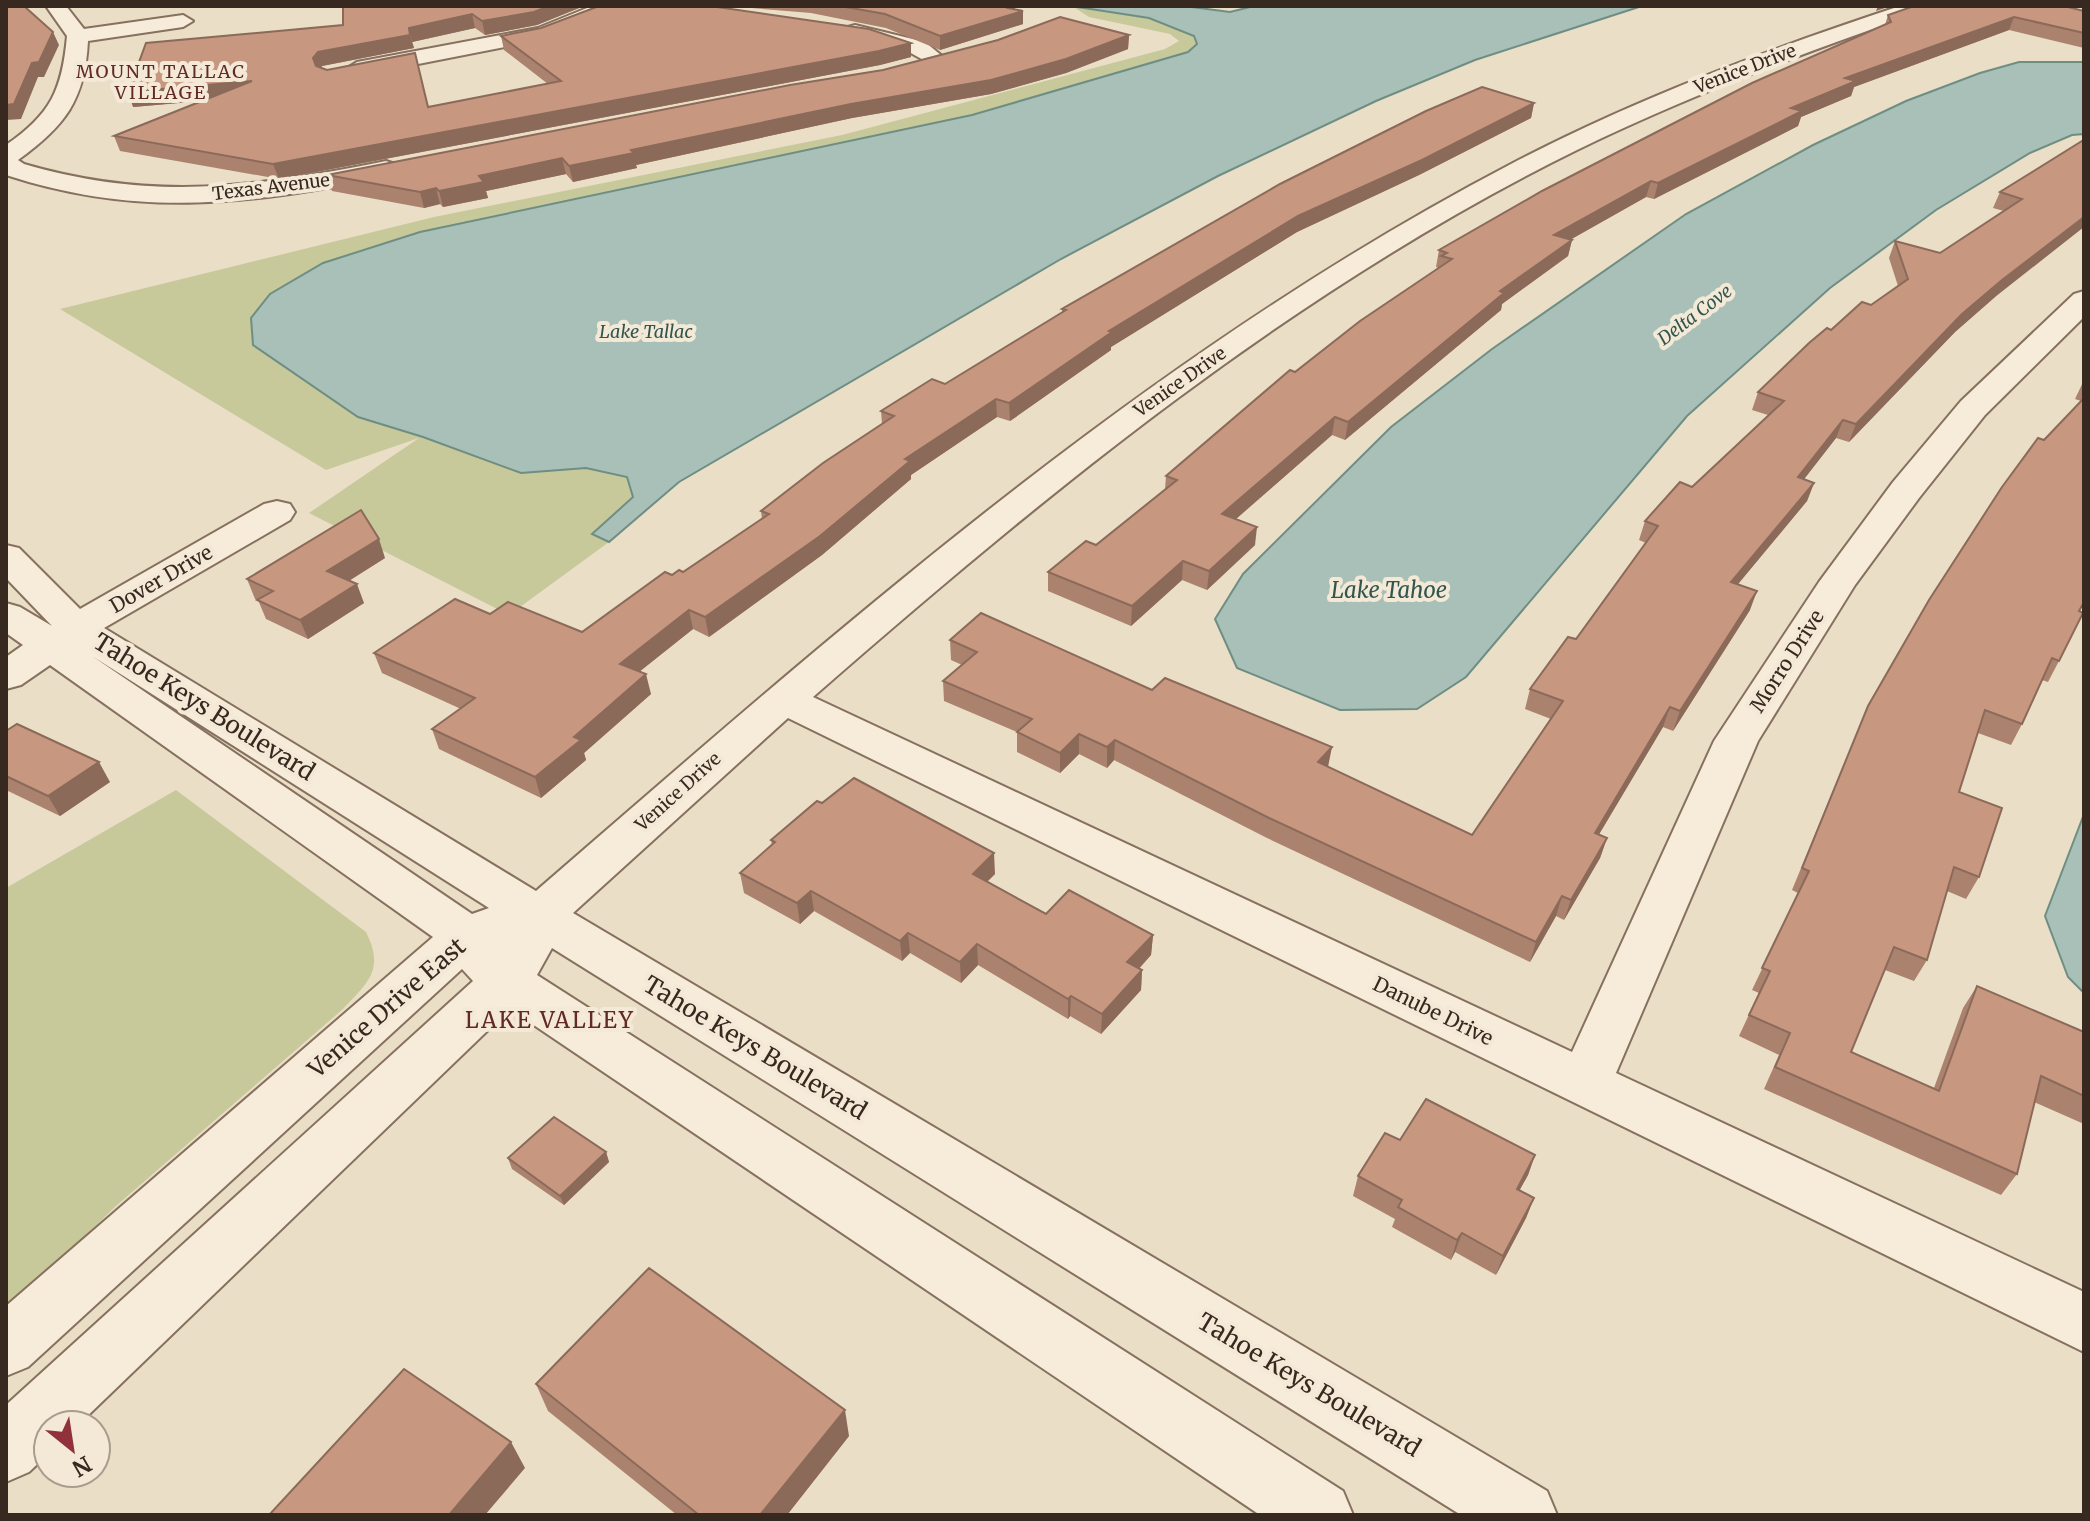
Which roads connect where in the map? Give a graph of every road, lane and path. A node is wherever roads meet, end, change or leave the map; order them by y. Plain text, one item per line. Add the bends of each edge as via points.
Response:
1 (56, 6) edge
2 (610, 6) edge
3 (1920, 6) edge
4 (183, 21) dead end
5 (827, 27) edge
6 (78, 36) junction
7 (962, 53) edge
8 (936, 60) junction
9 (909, 67) edge
10 (331, 74) edge
11 (6, 157) edge
12 (6, 164) edge
13 (407, 165) edge
14 (2084, 300) edge
15 (277, 512) dead end
16 (6, 556) edge
17 (6, 615) edge
18 (64, 637) junction
19 (6, 676) edge
20 (783, 699) junction
21 (539, 916) junction
22 (467, 936) junction
23 (507, 981) junction
24 (1585, 1083) junction
25 (2084, 1323) edge
26 (6, 1346) edge
27 (6, 1449) edge
28 (1319, 1515) edge
29 (1523, 1515) edge

1 - 6 street
2 - 10 street via 543,33
3 - 20 street, Venice Drive via 1714,80 1617,122 1518,170 1323,284 1188,374 1040,484
4 - 6 street
5 - 8 street via 898,40
6 - 11 street via 74,76 55,120
7 - 8 street
8 - 9 street
12 - 13 street, Texas Avenue via 100,193 167,197 279,190
14 - 24 street, Morro Drive via 1973,408 1906,490 1838,582 1744,728
15 - 18 street, Dover Drive
16 - 18 street, Tahoe Keys Boulevard
17 - 18 street, Tahoe Keys Boulevard
18 - 19 street, Dover Drive
18 - 21 street, Tahoe Keys Boulevard
18 - 22 street, Tahoe Keys Boulevard
20 - 21 street, Venice Drive
20 - 24 street, Danube Drive
21 - 22 street, Venice Drive East
21 - 23 street
21 - 29 street, Tahoe Keys Boulevard
22 - 23 street, Tahoe Keys Boulevard via 484,962
22 - 26 street, Venice Drive East
23 - 27 street
23 - 28 street, Tahoe Keys Boulevard
24 - 25 street, Danube Drive

